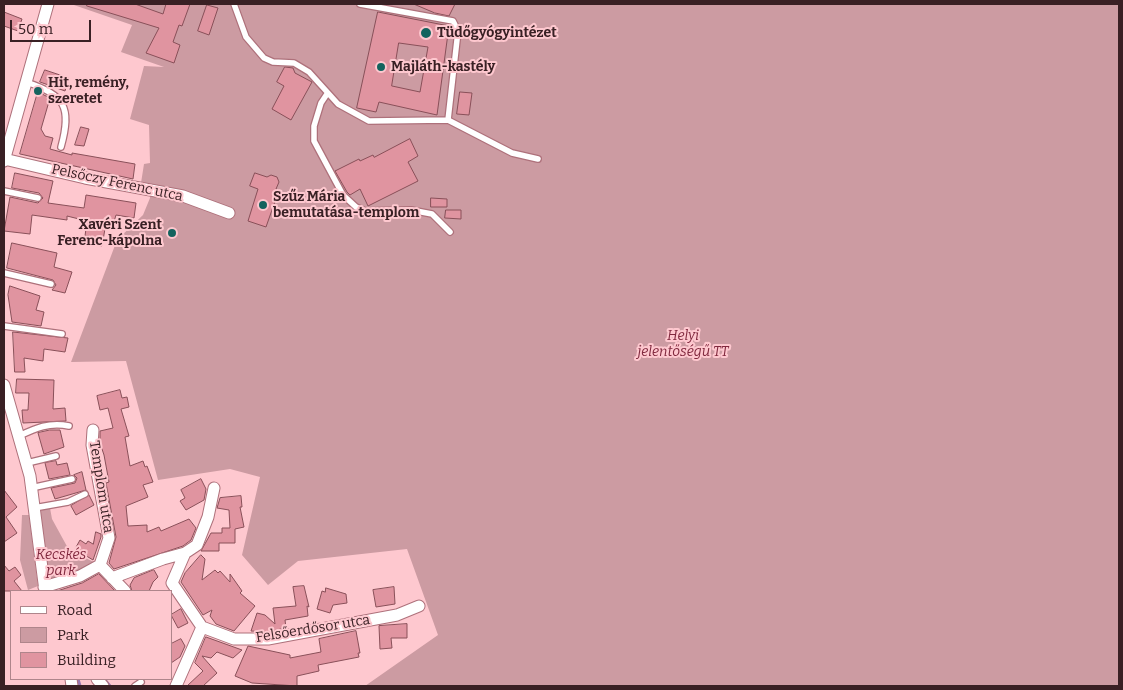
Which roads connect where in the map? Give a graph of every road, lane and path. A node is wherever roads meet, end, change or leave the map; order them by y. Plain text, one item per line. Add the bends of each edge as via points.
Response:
1 (48, 4) edge
2 (234, 4) edge
3 (360, 4) edge
4 (370, 4) edge
5 (26, 82) junction
6 (327, 94) junction
7 (448, 120) junction
8 (7, 134) edge
9 (61, 147) dead end
10 (538, 159) dead end
11 (4, 160) edge
12 (4, 191) edge
13 (38, 198) dead end
14 (229, 213) dead end
15 (450, 232) dead end
16 (4, 273) edge
17 (51, 284) dead end
18 (4, 326) edge
19 (62, 334) dead end
20 (4, 385) edge
21 (69, 426) dead end
22 (93, 430) dead end
23 (19, 436) junction
24 (56, 456) dead end
25 (27, 463) junction
26 (72, 479) dead end
27 (31, 488) junction
28 (214, 488) dead end
29 (85, 494) dead end
30 (34, 508) junction
31 (186, 553) junction
32 (100, 565) junction
33 (112, 578) junction
34 (45, 589) edge
35 (124, 590) edge
36 (419, 606) dead end
37 (202, 627) junction
38 (141, 682) dead end
39 (174, 682) edge
40 (135, 686) edge

1 - 5 street
2 - 6 lane via 253,48 273,62 294,63 309,72
3 - 4 lane
4 - 7 lane via 453,21 458,32
5 - 8 street
5 - 9 lane via 51,92 62,103 65,131
6 - 7 lane via 369,121
6 - 15 lane via 314,126 314,141 343,195 366,211 411,210 432,214
7 - 10 lane via 512,153
8 - 11 street
11 - 14 street, Pelsőczy Ferenc utca via 184,196
12 - 13 lane
16 - 17 lane
18 - 19 lane
20 - 23 street
21 - 23 lane via 36,427
22 - 32 street, Templom utca via 92,445 109,538
23 - 25 street
24 - 25 lane
25 - 27 street
26 - 27 lane
27 - 30 street
28 - 31 street via 208,517 197,545
29 - 30 lane via 68,502
30 - 34 street
31 - 33 street
31 - 37 street via 172,583
32 - 33 street
32 - 34 street
33 - 35 street
36 - 37 street, Felsőerdősor utca via 397,615 268,639 234,639
37 - 39 street
38 - 40 lane

